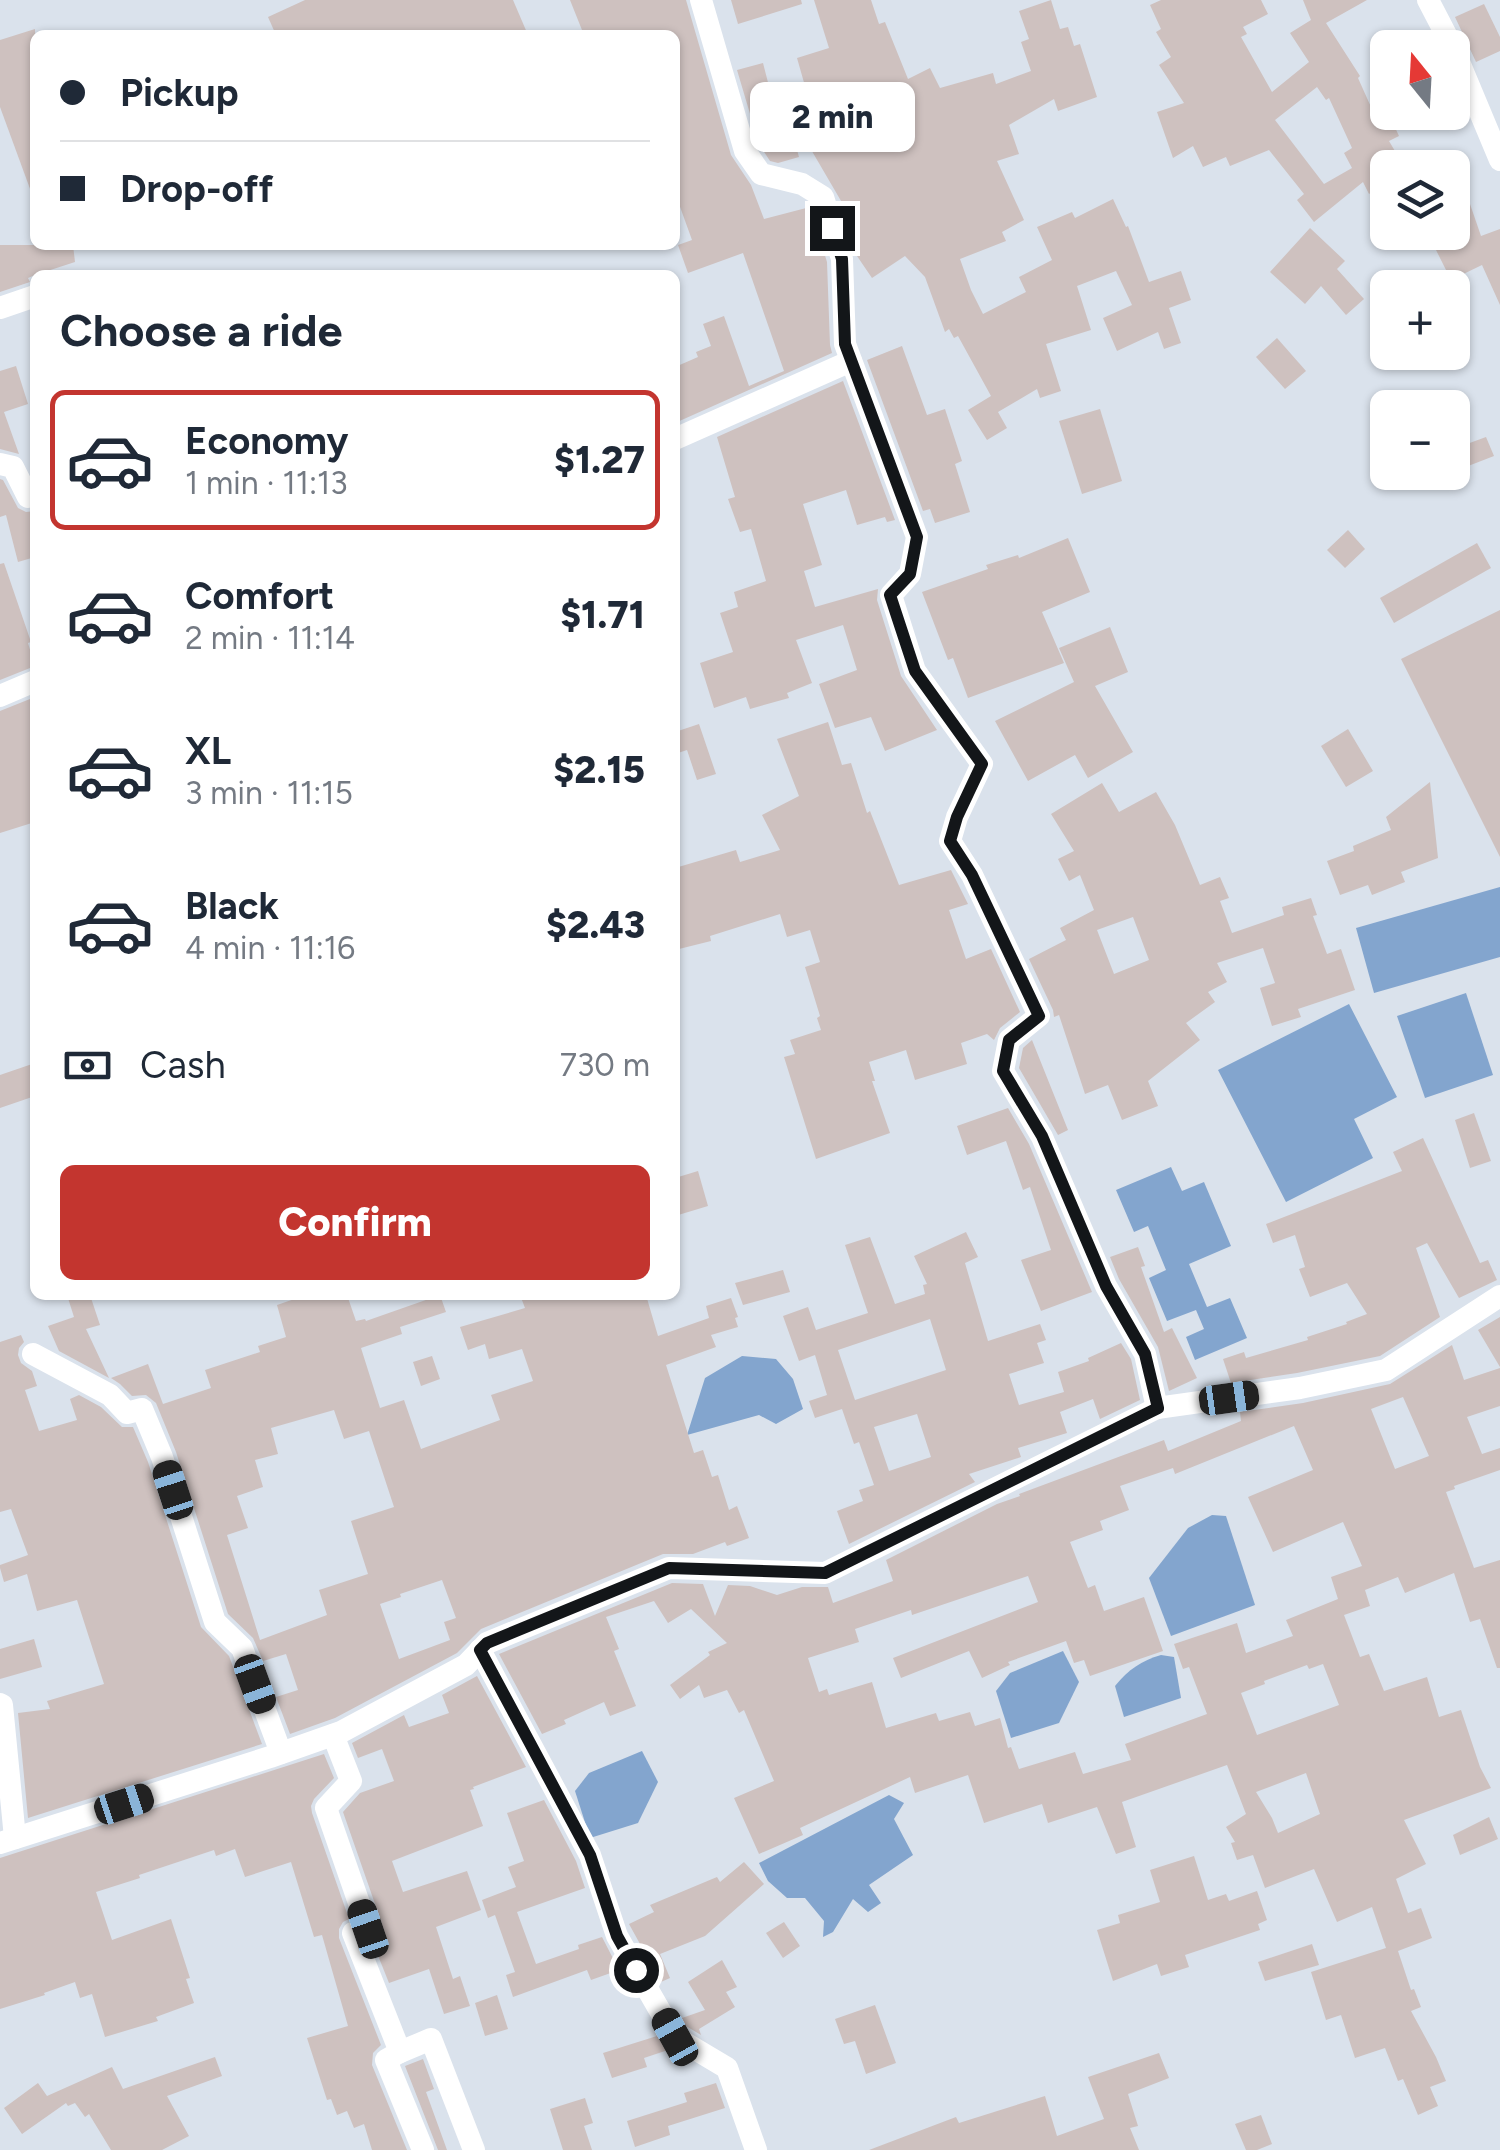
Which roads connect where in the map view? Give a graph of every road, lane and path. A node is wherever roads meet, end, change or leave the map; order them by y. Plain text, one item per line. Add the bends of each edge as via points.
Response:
1 (701, 0) edge
2 (1428, 0) edge
3 (1500, 160) edge
4 (30, 298) edge
5 (0, 308) edge
6 (851, 361) junction
7 (680, 437) edge
8 (0, 464) edge
9 (30, 496) edge
10 (30, 683) edge
11 (0, 696) edge
12 (1500, 1296) edge
13 (32, 1354) dead end
14 (1158, 1408) junction
15 (480, 1650) junction
16 (0, 1704) edge
17 (333, 1734) junction
18 (281, 1754) junction
19 (8, 1841) edge
20 (400, 2052) junction
21 (423, 2150) edge
22 (474, 2150) edge
23 (756, 2150) edge

1 - 6 street via 745,151 761,174 823,197 842,259
2 - 3 street
4 - 5 street
6 - 7 street
6 - 14 street via 917,537 910,574 890,595 915,671 982,764 950,841 1039,1016 1009,1040 1003,1071 1042,1136 1106,1286 1145,1354
8 - 9 street via 13,467
10 - 11 street
12 - 14 street via 1386,1370
13 - 18 street via 110,1395 127,1413 142,1409 215,1622 242,1648
14 - 15 street via 825,1573 669,1568
15 - 17 street via 466,1664
15 - 23 street via 590,1855 617,1936 675,2037 727,2068
16 - 19 street
17 - 18 street
17 - 20 street via 351,1780 326,1808 368,1929 352,1934
18 - 19 street
20 - 21 street via 386,2060
20 - 22 street via 430,2039

